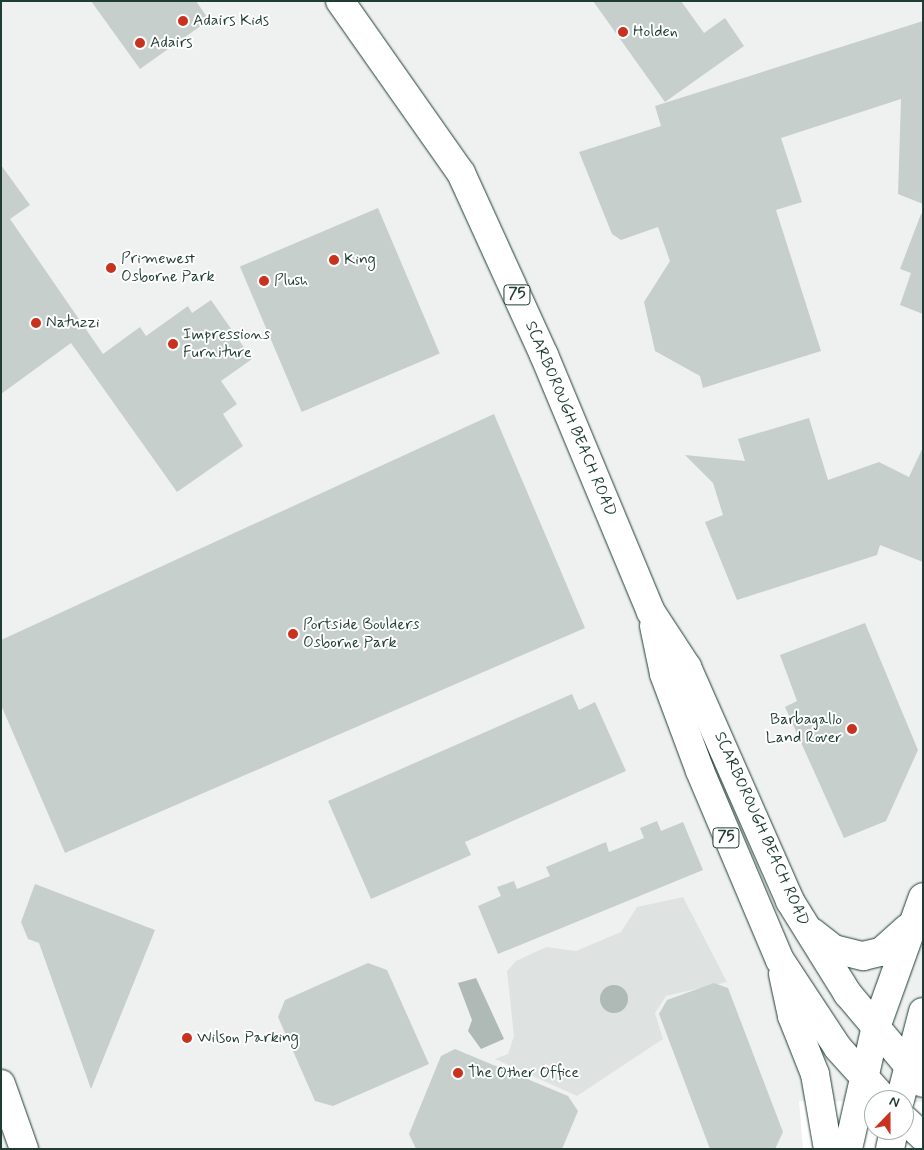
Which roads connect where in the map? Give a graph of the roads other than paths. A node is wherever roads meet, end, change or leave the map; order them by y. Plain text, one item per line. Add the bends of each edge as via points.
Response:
1 (340, 1) edge
2 (651, 612) junction
3 (923, 897) edge
4 (912, 923) junction
5 (803, 926) junction
6 (780, 960) junction
7 (923, 1012) edge
8 (875, 1030) junction
9 (862, 1075) junction
10 (915, 1075) edge
11 (1, 1084) edge
12 (876, 1090) edge
13 (906, 1090) edge
14 (24, 1149) edge
15 (828, 1149) edge
16 (848, 1149) edge

1 - 2 main road, SCARBOROUGH BEACH ROAD / 75 via 461,173 544,355
2 - 5 main road, SCARBOROUGH BEACH ROAD / 75 via 687,667
2 - 6 main road, SCARBOROUGH BEACH ROAD / 75 via 664,674 736,863
3 - 4 main road
4 - 5 main road via 881,952 863,956 834,949
4 - 8 main road
5 - 8 main road, SCARBOROUGH BEACH ROAD / 75
6 - 9 main road, SCARBOROUGH BEACH ROAD / 75 via 838,1048
6 - 15 main road via 792,1016 815,1074
7 - 10 main road
8 - 9 main road
8 - 10 main road, SCARBOROUGH BEACH ROAD / 75
9 - 12 main road, SCARBOROUGH BEACH ROAD / 75
9 - 16 main road
10 - 13 main road
11 - 14 main road

